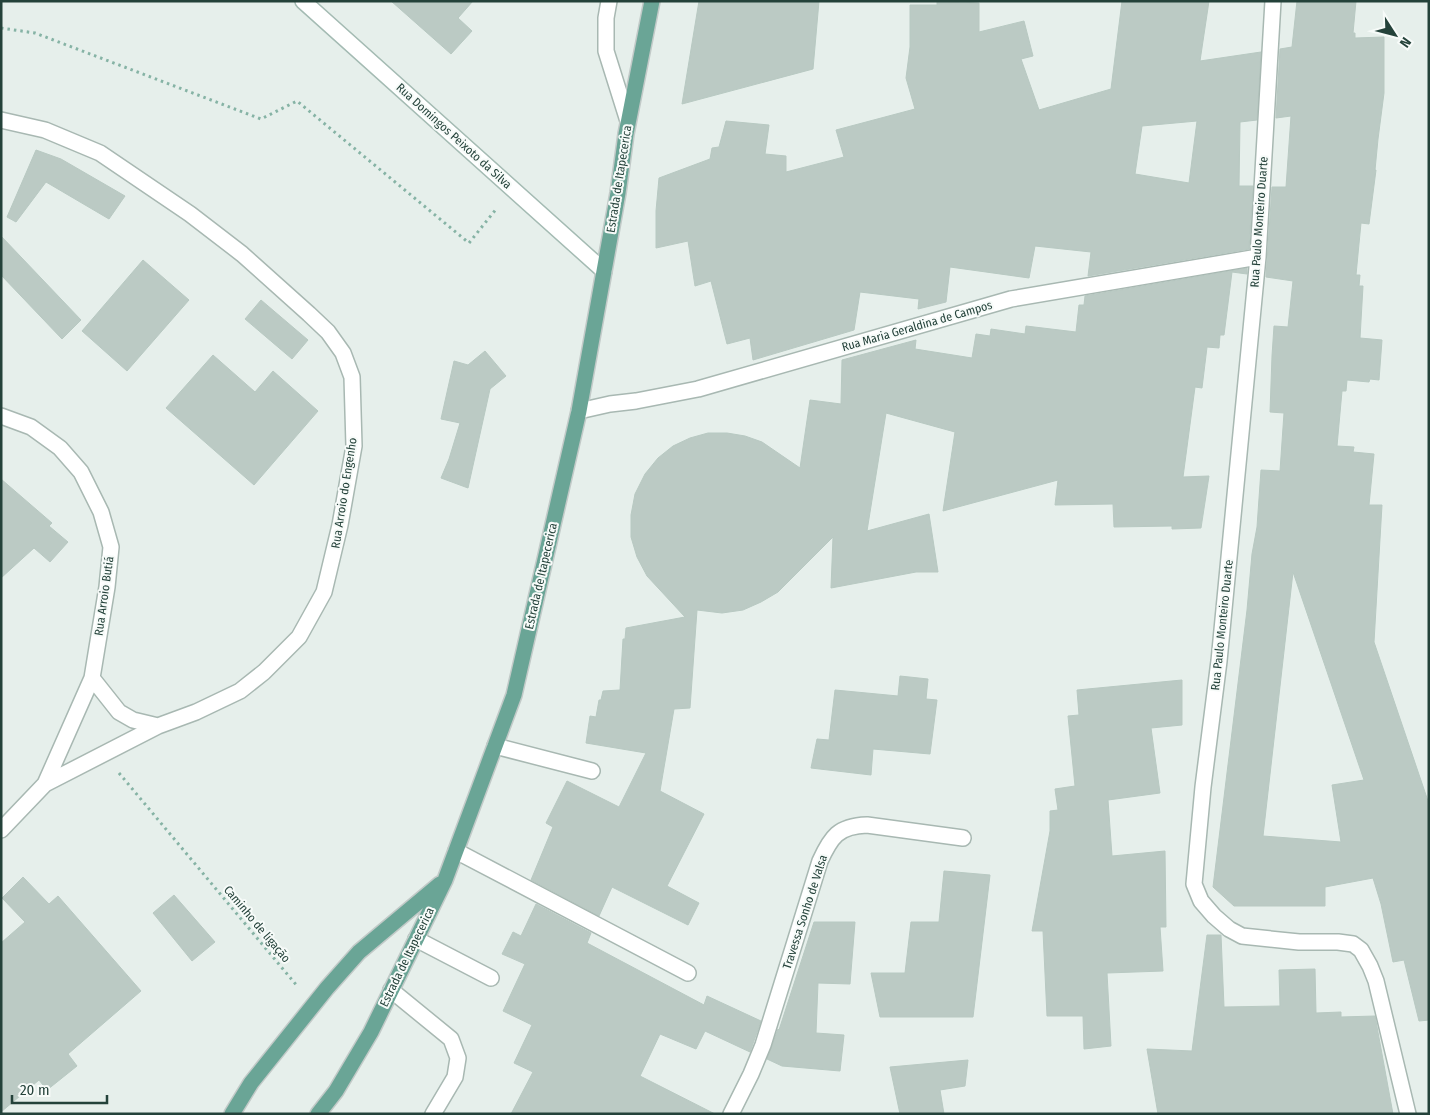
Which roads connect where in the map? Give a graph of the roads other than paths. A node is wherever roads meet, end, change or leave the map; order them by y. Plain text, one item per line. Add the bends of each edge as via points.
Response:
1 (304, 1) edge
2 (609, 1) edge
3 (652, 1) edge
4 (1273, 1) edge
5 (1, 120) edge
6 (628, 121) junction
7 (1258, 257) junction
8 (604, 271) junction
9 (579, 411) junction
10 (1, 416) edge
11 (92, 678) junction
12 (158, 726) junction
13 (495, 746) junction
14 (104, 756) joint
15 (592, 770) dead end
16 (45, 784) junction
17 (1, 830) edge
18 (963, 838) dead end
19 (456, 851) junction
20 (445, 880) junction
21 (416, 939) junction
22 (688, 973) dead end
23 (491, 978) dead end
24 (391, 990) junction
25 (232, 1114) edge
26 (318, 1114) edge
27 (433, 1114) edge
28 (731, 1114) edge
29 (1408, 1114) edge

1 - 8 street, Rua Domingos Peixoto da Silva
2 - 6 street via 606,51
3 - 6 main road, Estrada de Itapecerica
4 - 7 street, Rua Paulo Monteiro Duarte
5 - 12 street, Rua Arroio do Engenho via 45,130 100,153 190,214 242,254 328,332 343,353 352,377 354,446 340,525 324,592 299,637 240,691
6 - 8 main road, Estrada de Itapecerica
7 - 9 street, Rua Maria Geraldina de Campos via 1011,299 698,389
7 - 29 street, Rua Paulo Monteiro Duarte via 1194,884 1201,901 1214,916 1242,936 1338,942 1353,944 1361,950 1376,981
8 - 9 main road, Estrada de Itapecerica
9 - 13 main road, Estrada de Itapecerica via 514,695
10 - 11 street, Rua Arroio Butiá via 31,427 60,448 81,472 101,512 111,548
11 - 12 street via 119,712 133,720
11 - 16 street, Rua Arroio Butiá
12 - 14 street, Rua Arroio do Engenho
13 - 15 street
13 - 19 main road, Estrada de Itapecerica
14 - 16 street, Rua Arroio Butiá
16 - 17 street, Rua Arroio Butiá
18 - 28 street, Travessa Sonho de Valsa via 867,825 854,826 835,835 820,861 762,1045
19 - 20 main road, Estrada de Itapecerica
19 - 22 street
20 - 21 main road, Estrada de Itapecerica
20 - 25 main road via 353,959 251,1083
21 - 23 street
21 - 24 main road, Estrada de Itapecerica
24 - 26 main road, Estrada de Itapecerica via 336,1092
24 - 27 street via 451,1039 458,1058 455,1077

